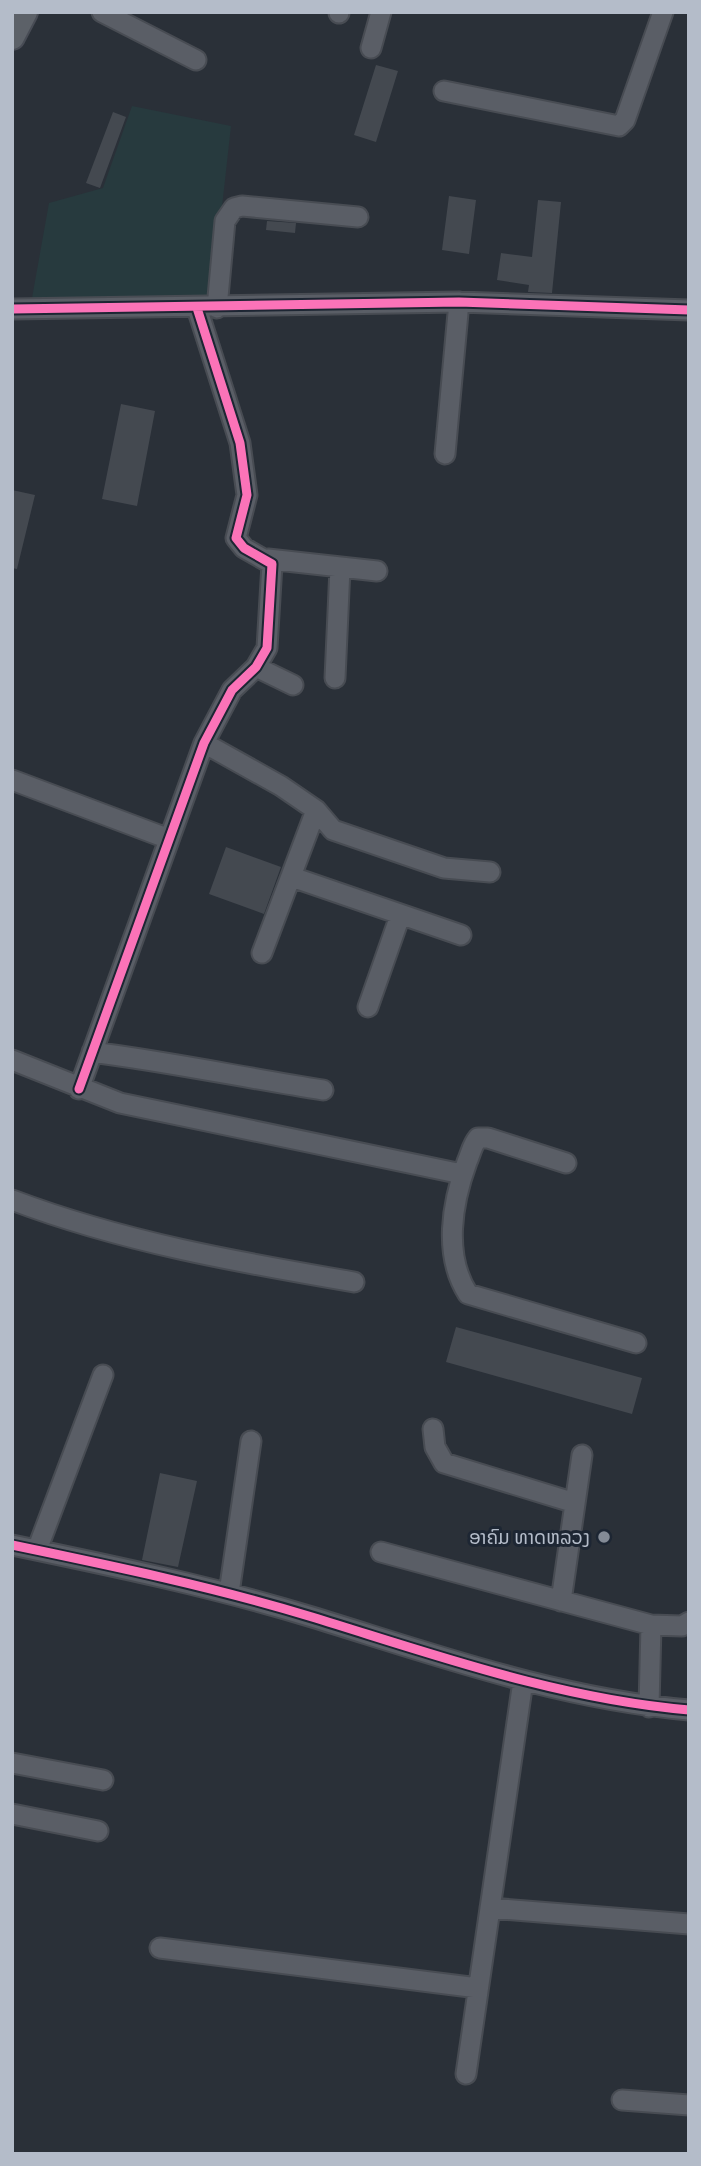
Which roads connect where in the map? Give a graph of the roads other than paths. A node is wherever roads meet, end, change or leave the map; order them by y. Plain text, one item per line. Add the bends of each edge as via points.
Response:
1 (25, 12) edge
2 (102, 12) edge
3 (381, 12) edge
4 (663, 12) edge
5 (12, 37) edge
6 (371, 48) dead end
7 (197, 60) dead end
8 (444, 91) dead end
9 (358, 216) dead end
10 (459, 302) junction
11 (207, 308) junction
12 (12, 309) edge
13 (689, 310) edge
14 (445, 454) dead end
15 (268, 559) junction
16 (340, 568) junction
17 (377, 571) dead end
18 (256, 667) junction
19 (335, 678) dead end
20 (293, 685) dead end
21 (204, 743) junction
22 (12, 780) edge
23 (316, 810) junction
24 (169, 839) junction
25 (490, 872) dead end
26 (292, 877) junction
27 (400, 916) junction
28 (461, 935) dead end
29 (262, 953) dead end
30 (368, 1007) dead end
31 (92, 1052) junction
32 (12, 1060) edge
33 (79, 1089) junction
34 (323, 1090) dead end
35 (566, 1163) dead end
36 (463, 1172) junction
37 (12, 1200) edge
38 (354, 1282) dead end
39 (636, 1343) dead end
40 (103, 1375) dead end
41 (433, 1429) dead end
42 (251, 1441) dead end
43 (582, 1455) dead end
44 (575, 1503) junction
45 (12, 1545) edge
46 (37, 1550) junction
47 (380, 1552) dead end
48 (229, 1593) junction
49 (561, 1601) junction
50 (689, 1623) edge
51 (651, 1625) junction
52 (523, 1681) junction
53 (649, 1707) junction
54 (689, 1710) edge
55 (12, 1763) edge
56 (103, 1780) dead end
57 (12, 1814) edge
58 (98, 1831) dead end
59 (489, 1908) junction
60 (689, 1924) edge
61 (160, 1948) dead end
62 (478, 1988) junction
63 (466, 2074) dead end
64 (622, 2100) dead end
65 (689, 2105) edge

1 - 5 main road
2 - 7 street
3 - 6 street
4 - 8 street via 619,126
9 - 11 street via 234,208 225,221
10 - 11 street
10 - 13 street
10 - 14 street
11 - 12 street
11 - 15 street via 240,443 247,495 236,538 244,548
15 - 16 street
15 - 18 street via 272,564 267,648
16 - 17 street
16 - 19 street
18 - 20 street
18 - 21 street via 232,690
21 - 23 street
21 - 24 street
22 - 24 street
23 - 25 street via 333,830 444,868
23 - 26 street
24 - 31 street
26 - 27 street
26 - 29 street
27 - 28 street
27 - 30 street
31 - 33 street
31 - 34 street
32 - 33 street
33 - 36 street via 120,1103
35 - 36 street via 478,1138
36 - 39 street via 451,1230 459,1280 468,1294
37 - 38 street via 123,1238
40 - 46 street
41 - 44 street via 435,1447 444,1463
42 - 48 street
43 - 44 street
44 - 49 street
45 - 46 street
46 - 48 street
47 - 49 street
48 - 52 street
49 - 51 street
50 - 51 street
51 - 53 street
52 - 53 street
52 - 59 street
53 - 54 street
55 - 56 street
57 - 58 street
59 - 60 street
59 - 62 street
61 - 62 street
62 - 63 street
64 - 65 street

